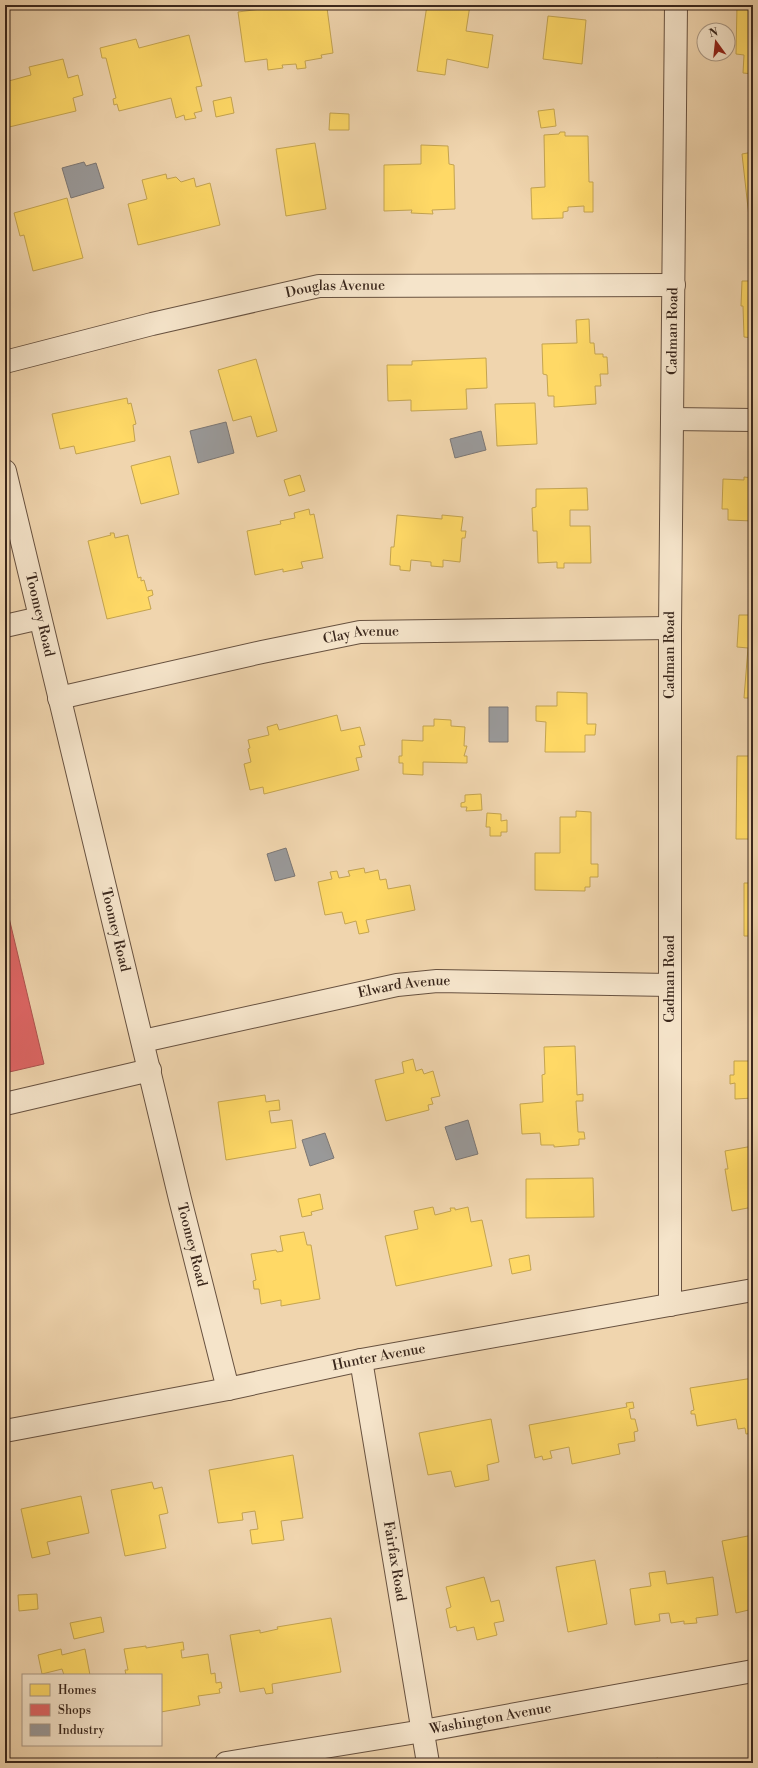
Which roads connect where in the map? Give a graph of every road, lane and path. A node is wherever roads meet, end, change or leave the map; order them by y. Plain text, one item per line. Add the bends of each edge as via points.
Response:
1 (676, 5) edge
2 (674, 285) junction
3 (5, 362) edge
4 (672, 419) junction
5 (753, 420) edge
6 (5, 471) edge
7 (40, 618) junction
8 (5, 626) edge
9 (670, 628) junction
10 (59, 698) junction
11 (670, 985) junction
12 (143, 1042) junction
13 (150, 1070) junction
14 (5, 1104) edge
15 (753, 1290) edge
16 (670, 1305) junction
17 (361, 1360) junction
18 (228, 1389) junction
19 (5, 1431) edge
20 (753, 1671) edge
21 (423, 1731) junction
22 (226, 1763) edge
23 (428, 1763) edge

1 - 2 street, Cadman Road
2 - 3 street, Douglas Avenue via 319,286 152,324
2 - 4 street, Cadman Road
4 - 5 street
4 - 9 street, Cadman Road
6 - 7 street, Toomey Road
7 - 8 street
7 - 10 street, Toomey Road
9 - 10 street, Clay Avenue via 360,632
9 - 11 street, Cadman Road
10 - 12 street, Toomey Road
11 - 12 street, Elward Avenue via 437,981 397,985
11 - 16 street, Cadman Road
12 - 13 street, Toomey Road
13 - 14 street
13 - 18 street, Toomey Road
15 - 16 street, Hunter Avenue
16 - 17 street, Hunter Avenue
17 - 18 street, Hunter Avenue
17 - 21 street, Fairfax Road
18 - 19 street, Hunter Avenue
20 - 21 street, Washington Avenue
21 - 22 street, Washington Avenue
21 - 23 street, Fairfax Road

